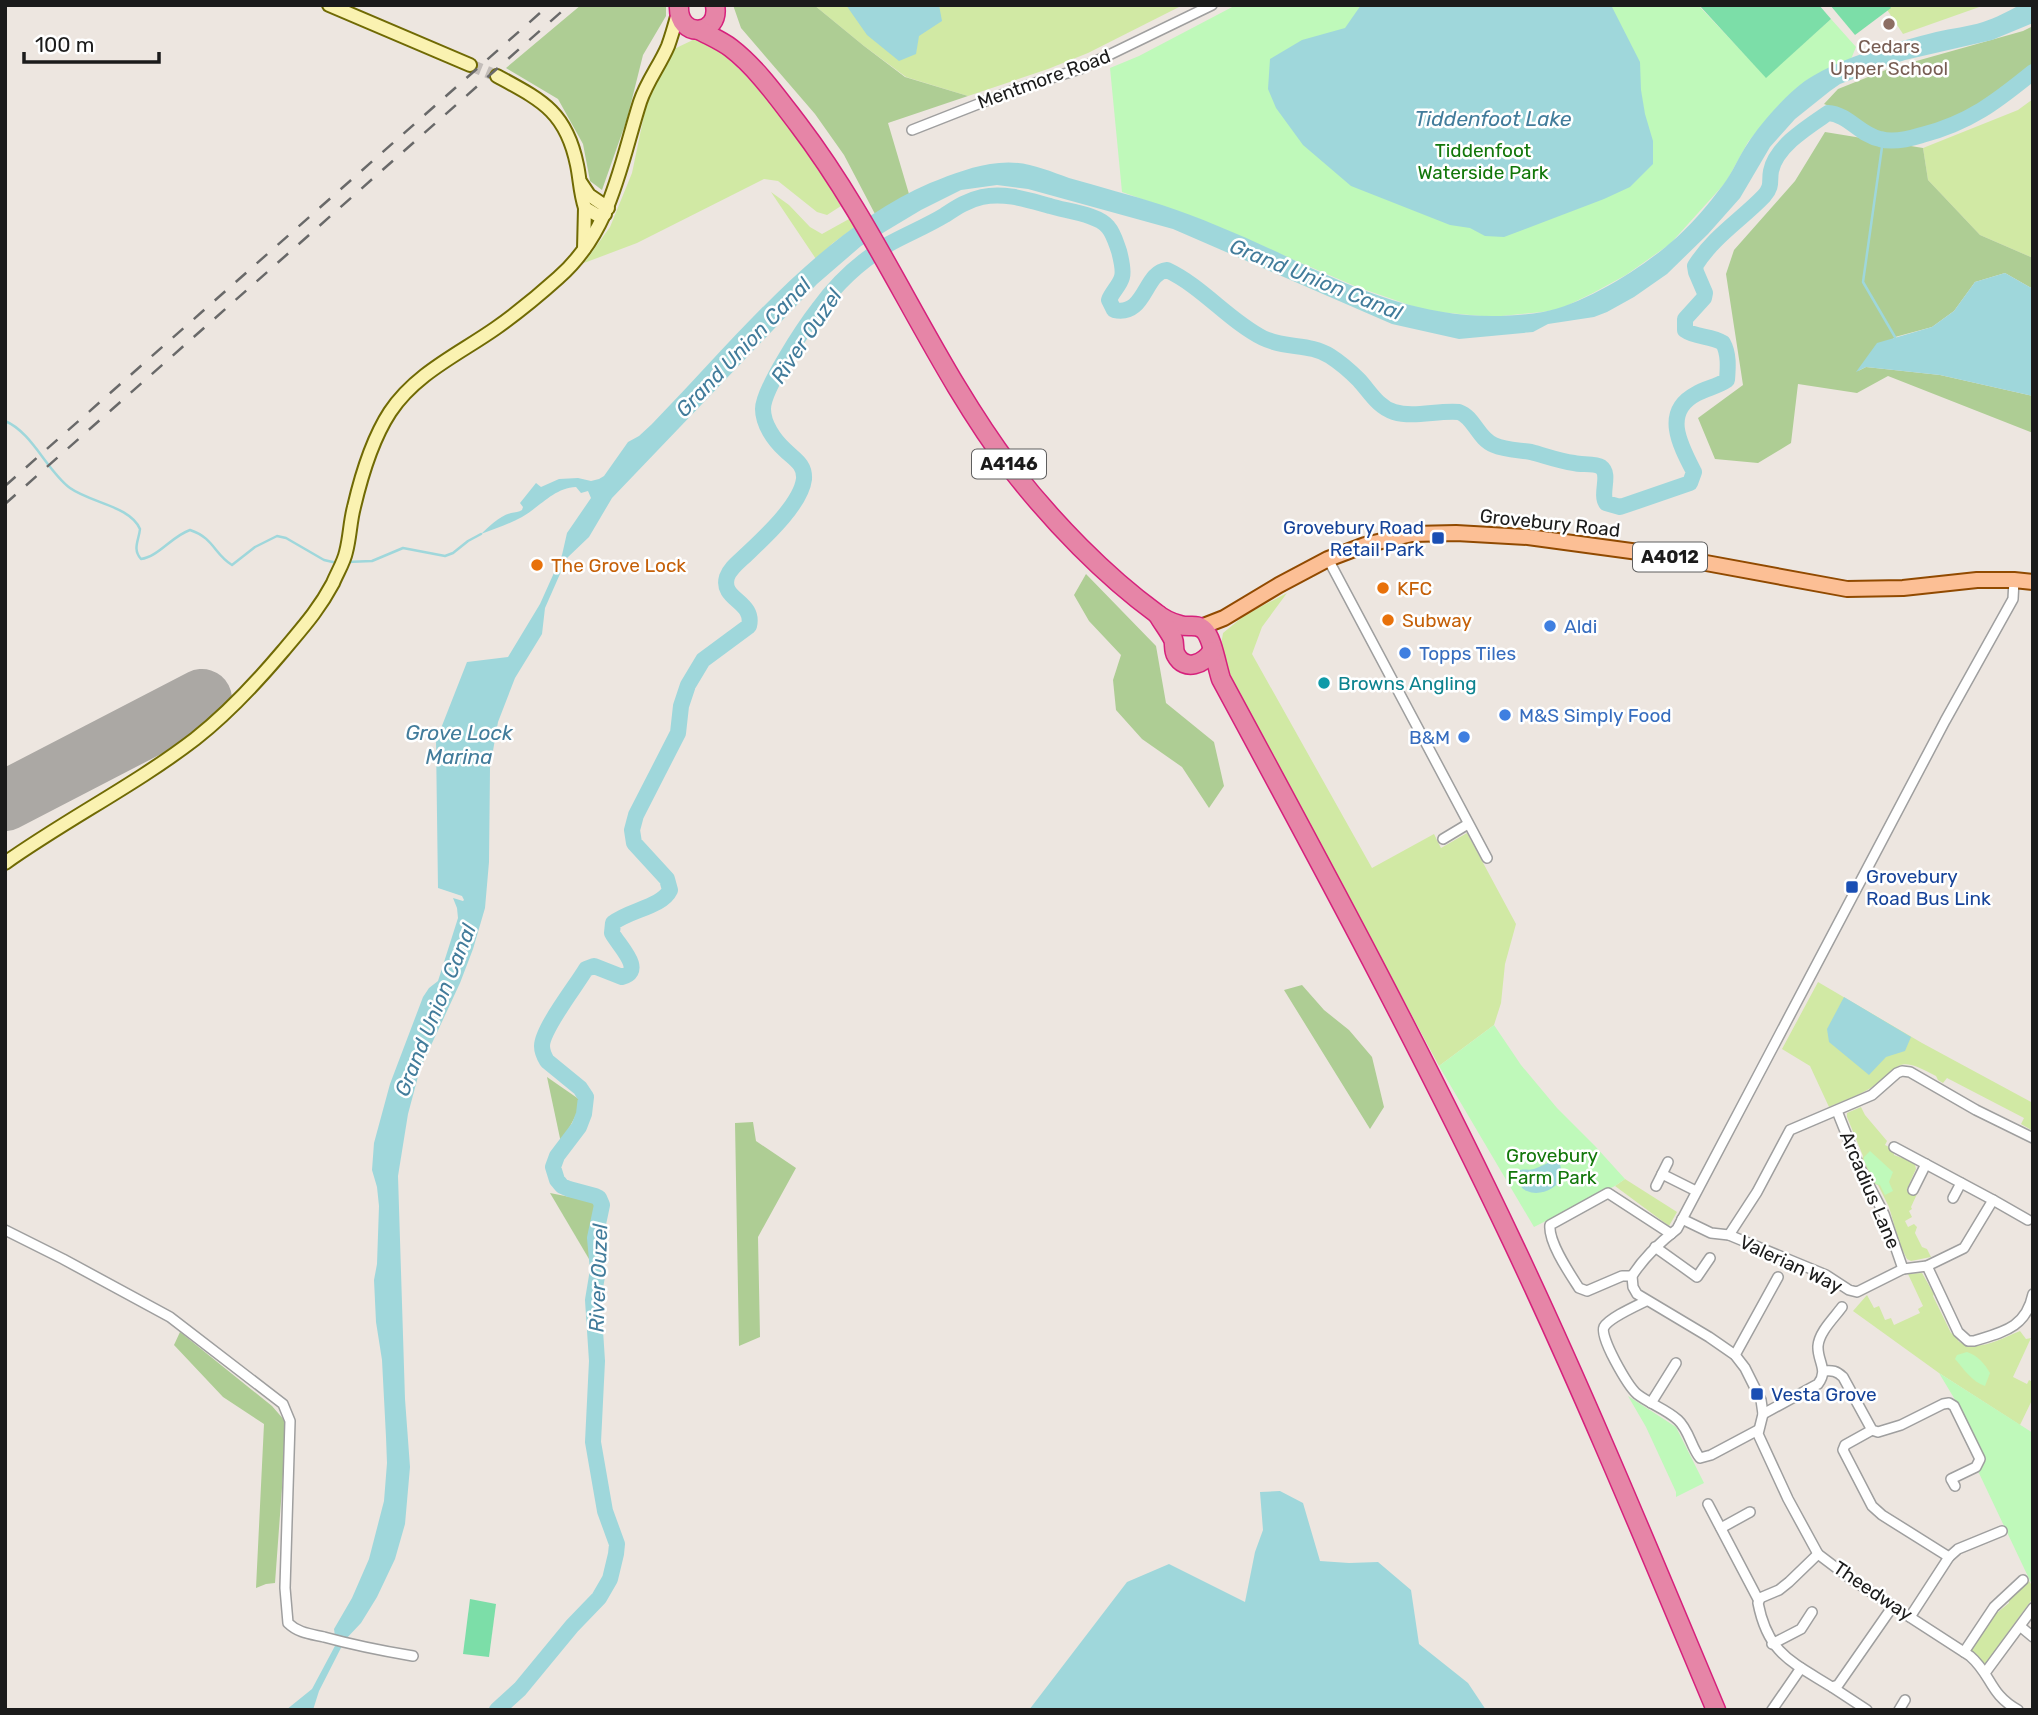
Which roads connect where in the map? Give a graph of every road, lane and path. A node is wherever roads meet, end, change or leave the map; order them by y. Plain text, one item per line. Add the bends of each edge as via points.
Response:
1 (329, 5) edge
2 (1212, 5) edge
3 (679, 8) edge
4 (715, 9) edge
5 (697, 30) junction
6 (667, 47) junction
7 (731, 48) junction
8 (470, 65) tunnel mouth
9 (497, 76) tunnel mouth
10 (912, 130) dead end
11 (581, 183) junction
12 (584, 208) junction
13 (606, 211) junction
14 (584, 249) junction
15 (1328, 559) junction
16 (2014, 580) junction
17 (2033, 582) edge
18 (1158, 615) junction
19 (1203, 636) junction
20 (1174, 640) junction
21 (1198, 664) junction
22 (1221, 679) junction
23 (1468, 824) junction
24 (1443, 839) dead end
25 (1487, 858) dead end
26 (5, 863) edge
27 (1837, 1111) junction
28 (2033, 1138) edge
29 (1894, 1147) dead end
30 (1668, 1162) dead end
31 (1926, 1164) junction
32 (1662, 1174) junction
33 (1961, 1183) junction
34 (1656, 1186) dead end
35 (1913, 1190) dead end
36 (1696, 1191) junction
37 (1953, 1198) dead end
38 (1993, 1200) junction
39 (1682, 1219) junction
40 (2028, 1220) dead end
41 (5, 1230) edge
42 (1671, 1234) junction
43 (1728, 1235) junction
44 (1655, 1247) junction
45 (1710, 1258) dead end
46 (1927, 1266) junction
47 (1903, 1269) junction
48 (1632, 1276) junction
49 (1779, 1277) dead end
50 (2033, 1294) edge
51 (1646, 1301) junction
52 (1842, 1307) dead end
53 (1735, 1355) junction
54 (1676, 1363) dead end
55 (1824, 1371) junction
56 (1651, 1402) junction
57 (1763, 1413) junction
58 (1758, 1430) junction
59 (1872, 1430) junction
60 (1951, 1479) dead end
61 (1708, 1504) dead end
62 (1749, 1513) dead end
63 (1721, 1528) junction
64 (2001, 1531) dead end
65 (1818, 1554) junction
66 (1950, 1557) junction
67 (2023, 1580) dead end
68 (1759, 1601) junction
69 (1893, 1606) junction
70 (2033, 1608) edge
71 (1812, 1612) dead end
72 (1910, 1617) junction
73 (2021, 1626) junction
74 (2033, 1637) edge
75 (1772, 1644) junction
76 (1964, 1652) junction
77 (413, 1656) dead end
78 (1801, 1668) junction
79 (1985, 1673) junction
80 (1832, 1687) junction
81 (1905, 1700) dead end
82 (1852, 1706) edge
83 (1716, 1710) edge
84 (1772, 1710) edge
85 (1867, 1710) edge
86 (1899, 1710) edge
87 (2018, 1710) edge

1 - 8 main road
2 - 10 street, Mentmore Road via 1080,69
3 - 5 highway via 684,24
3 - 6 main road
4 - 5 highway via 711,24
4 - 7 highway, A4146
5 - 6 main road
5 - 7 highway, A4146
6 - 13 main road via 641,100
7 - 18 highway, A4146 via 783,104 841,185 964,399 1013,471 1061,528
9 - 11 main road via 550,109 569,138
11 - 12 main road
11 - 13 main road
12 - 13 main road via 597,215
12 - 14 main road
13 - 14 main road
14 - 26 main road via 522,308 426,374 390,412 358,492 346,553 332,583 307,624 249,690 153,768
15 - 16 main road, Grovebury Road / A4012 via 1412,534 1479,533 1668,556 1847,589
15 - 19 main road, Grovebury Road / A4012 via 1270,589
15 - 23 street
16 - 17 main road, Grovebury Road / A4012
16 - 36 street via 2012,599
18 - 19 highway, A4146
18 - 20 highway, A4146
19 - 20 highway via 1179,631
19 - 21 highway via 1207,660
19 - 22 highway, A4146
20 - 21 highway, A4146 via 1179,660
21 - 22 highway, A4146
22 - 83 highway, A4146 via 1421,1058 1511,1240 1585,1400
23 - 24 street
23 - 25 street
27 - 28 street via 1872,1095 1897,1073 1910,1072
27 - 43 street via 1790,1130
27 - 47 street, Arcadius Lane via 1884,1214
29 - 31 street
30 - 32 street
31 - 33 street
31 - 35 street
32 - 34 street
32 - 36 street
33 - 37 street
33 - 38 street
36 - 39 street
38 - 40 street
38 - 46 street, Valerian Way via 1964,1248
39 - 42 street
39 - 43 street, Valerian Way via 1711,1233
41 - 77 street via 170,1317 283,1404 290,1421 286,1619 298,1631
42 - 44 street
42 - 48 street via 1608,1193 1550,1225 1553,1241 1579,1288 1587,1291
43 - 47 street, Valerian Way via 1857,1292
44 - 45 street via 1698,1277
44 - 48 street
46 - 47 street, Valerian Way
46 - 50 street via 1958,1332 1968,1340 2015,1326
48 - 51 street via 1633,1287
49 - 53 street
51 - 53 street
51 - 56 street via 1608,1322 1603,1335 1631,1387
52 - 55 street via 1820,1338
53 - 57 street via 1761,1400
54 - 56 street
55 - 57 street via 1818,1384
55 - 59 street via 1833,1370 1843,1377
56 - 58 street via 1681,1422 1700,1458
57 - 58 street
58 - 65 street, Theedway
59 - 60 street via 1884,1431 1943,1404 1954,1406 1980,1459
59 - 66 street via 1843,1450 1872,1506
61 - 63 street
62 - 63 street
63 - 68 street
64 - 66 street
65 - 68 street via 1789,1582
65 - 69 street, Theedway
66 - 72 street
67 - 76 street via 1994,1606
68 - 75 street
69 - 72 street, Theedway
69 - 80 street via 1841,1682
70 - 73 street
71 - 75 street via 1801,1629
72 - 76 street, Theedway
73 - 74 street
73 - 79 street
75 - 78 street
76 - 79 street, Theedway
78 - 80 street
78 - 84 street
79 - 87 street, Theedway via 2000,1699
80 - 82 street
81 - 86 street
82 - 85 street

